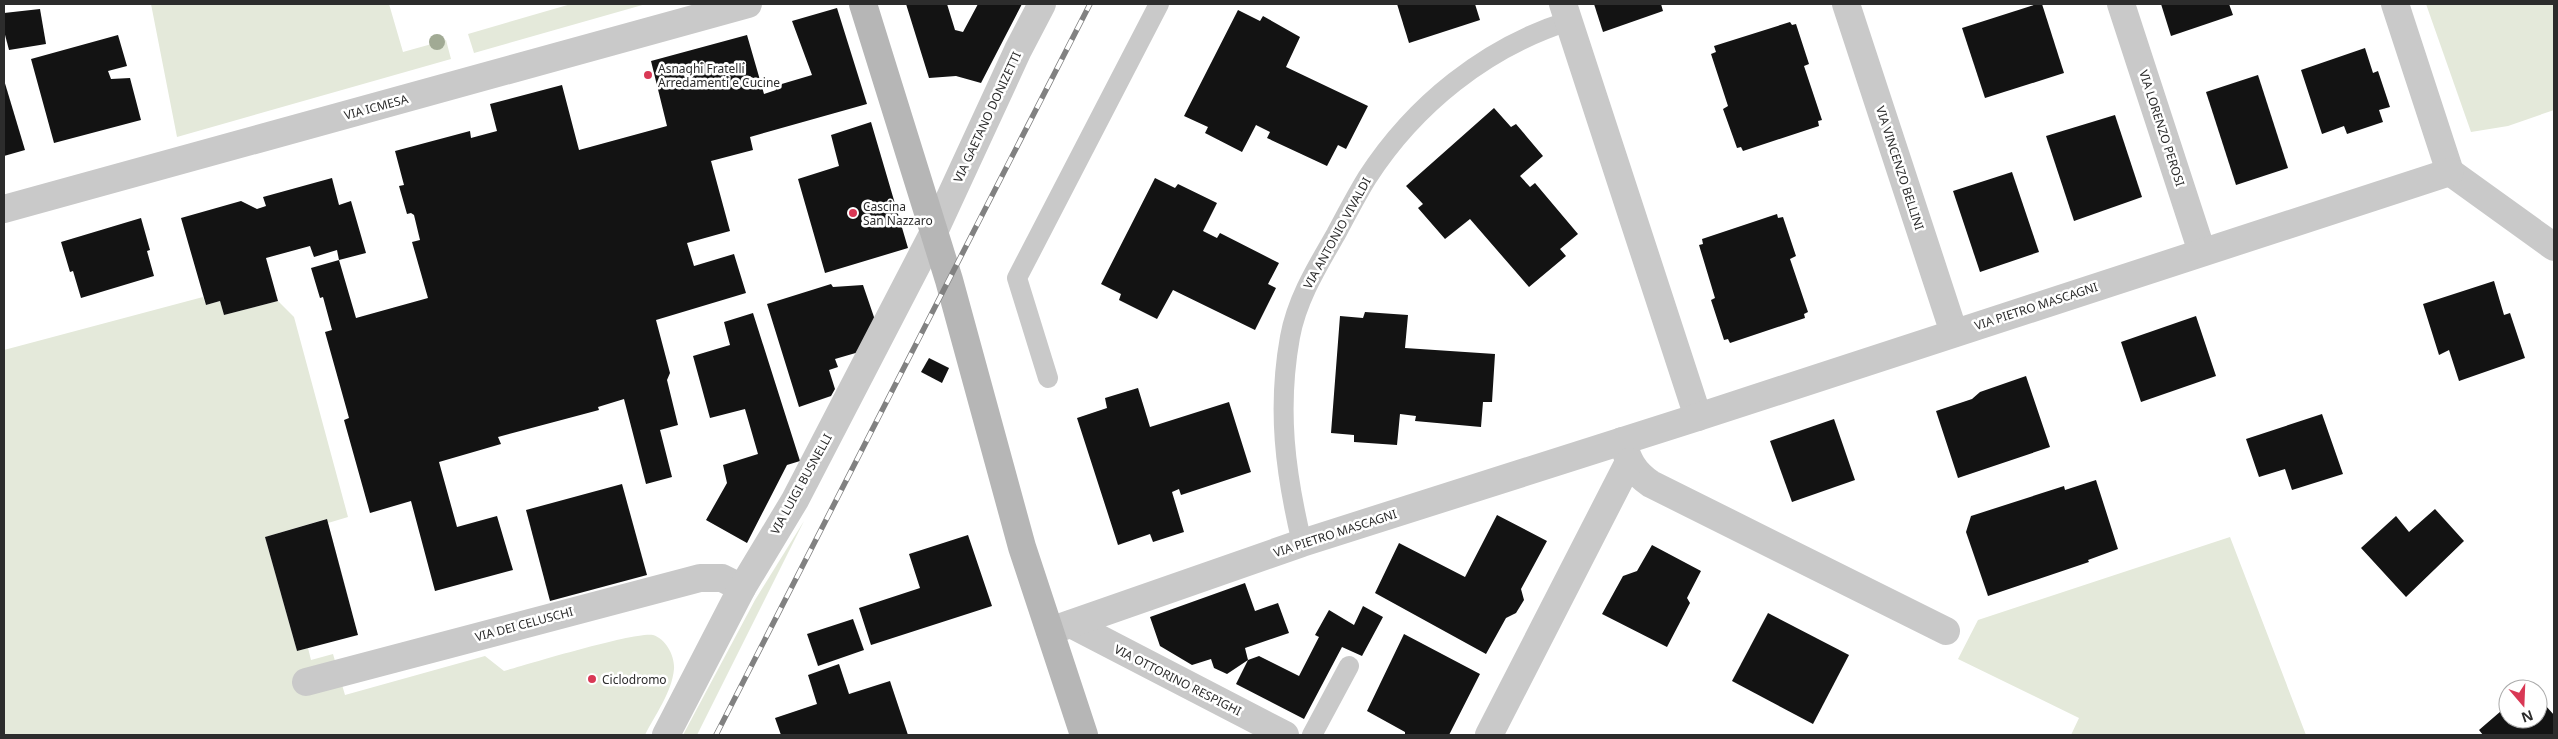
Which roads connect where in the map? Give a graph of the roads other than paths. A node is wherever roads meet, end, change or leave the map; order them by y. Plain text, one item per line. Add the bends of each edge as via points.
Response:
1 (748, 4) edge
2 (863, 4) edge
3 (1042, 4) edge
4 (1159, 4) edge
5 (1846, 4) edge
6 (2121, 4) edge
7 (2395, 4) edge
8 (1566, 12) edge
9 (2450, 172) junction
10 (4, 209) edge
11 (934, 232) junction
12 (2554, 247) edge
13 (2202, 252) junction
14 (1954, 333) junction
15 (1048, 378) dead end
16 (1698, 417) junction
17 (1625, 451) junction
18 (1302, 543) junction
19 (742, 588) junction
20 (1061, 628) junction
21 (1946, 630) dead end
22 (1349, 666) dead end
23 (306, 682) dead end
24 (666, 735) edge
25 (1084, 735) edge
26 (1285, 735) edge
27 (1312, 735) edge
28 (1489, 735) edge

1 - 10 street, VIA ICMESA
2 - 11 street
3 - 11 street, VIA GAETANO DONIZETTI
4 - 15 lane via 1017,278
5 - 14 street, VIA VINCENZO BELLINI
6 - 13 street, VIA LORENZO PEROSI
7 - 9 street
8 - 16 street, VIA ANTONIO VIVALDI
8 - 18 lane, VIA ANTONIO VIVALDI via 1546,28 1476,64 1418,113 1368,177 1300,298 1290,337 1284,452
9 - 12 street
9 - 13 street, VIA PIETRO MASCAGNI
11 - 19 street, VIA LUIGI BUSNELLI via 795,500
11 - 20 street via 1012,513
13 - 14 street, VIA PIETRO MASCAGNI
14 - 16 street, VIA PIETRO MASCAGNI
16 - 17 street, VIA PIETRO MASCAGNI
17 - 18 street, VIA PIETRO MASCAGNI
17 - 21 street via 1635,472 1651,484
17 - 28 street
18 - 20 street, VIA PIETRO MASCAGNI
19 - 23 street, VIA DEI CELUSCHI via 722,578 693,579
19 - 24 street, VIA LUIGI BUSNELLI
20 - 25 street
20 - 26 street, VIA OTTORINO RESPIGHI
22 - 27 lane

